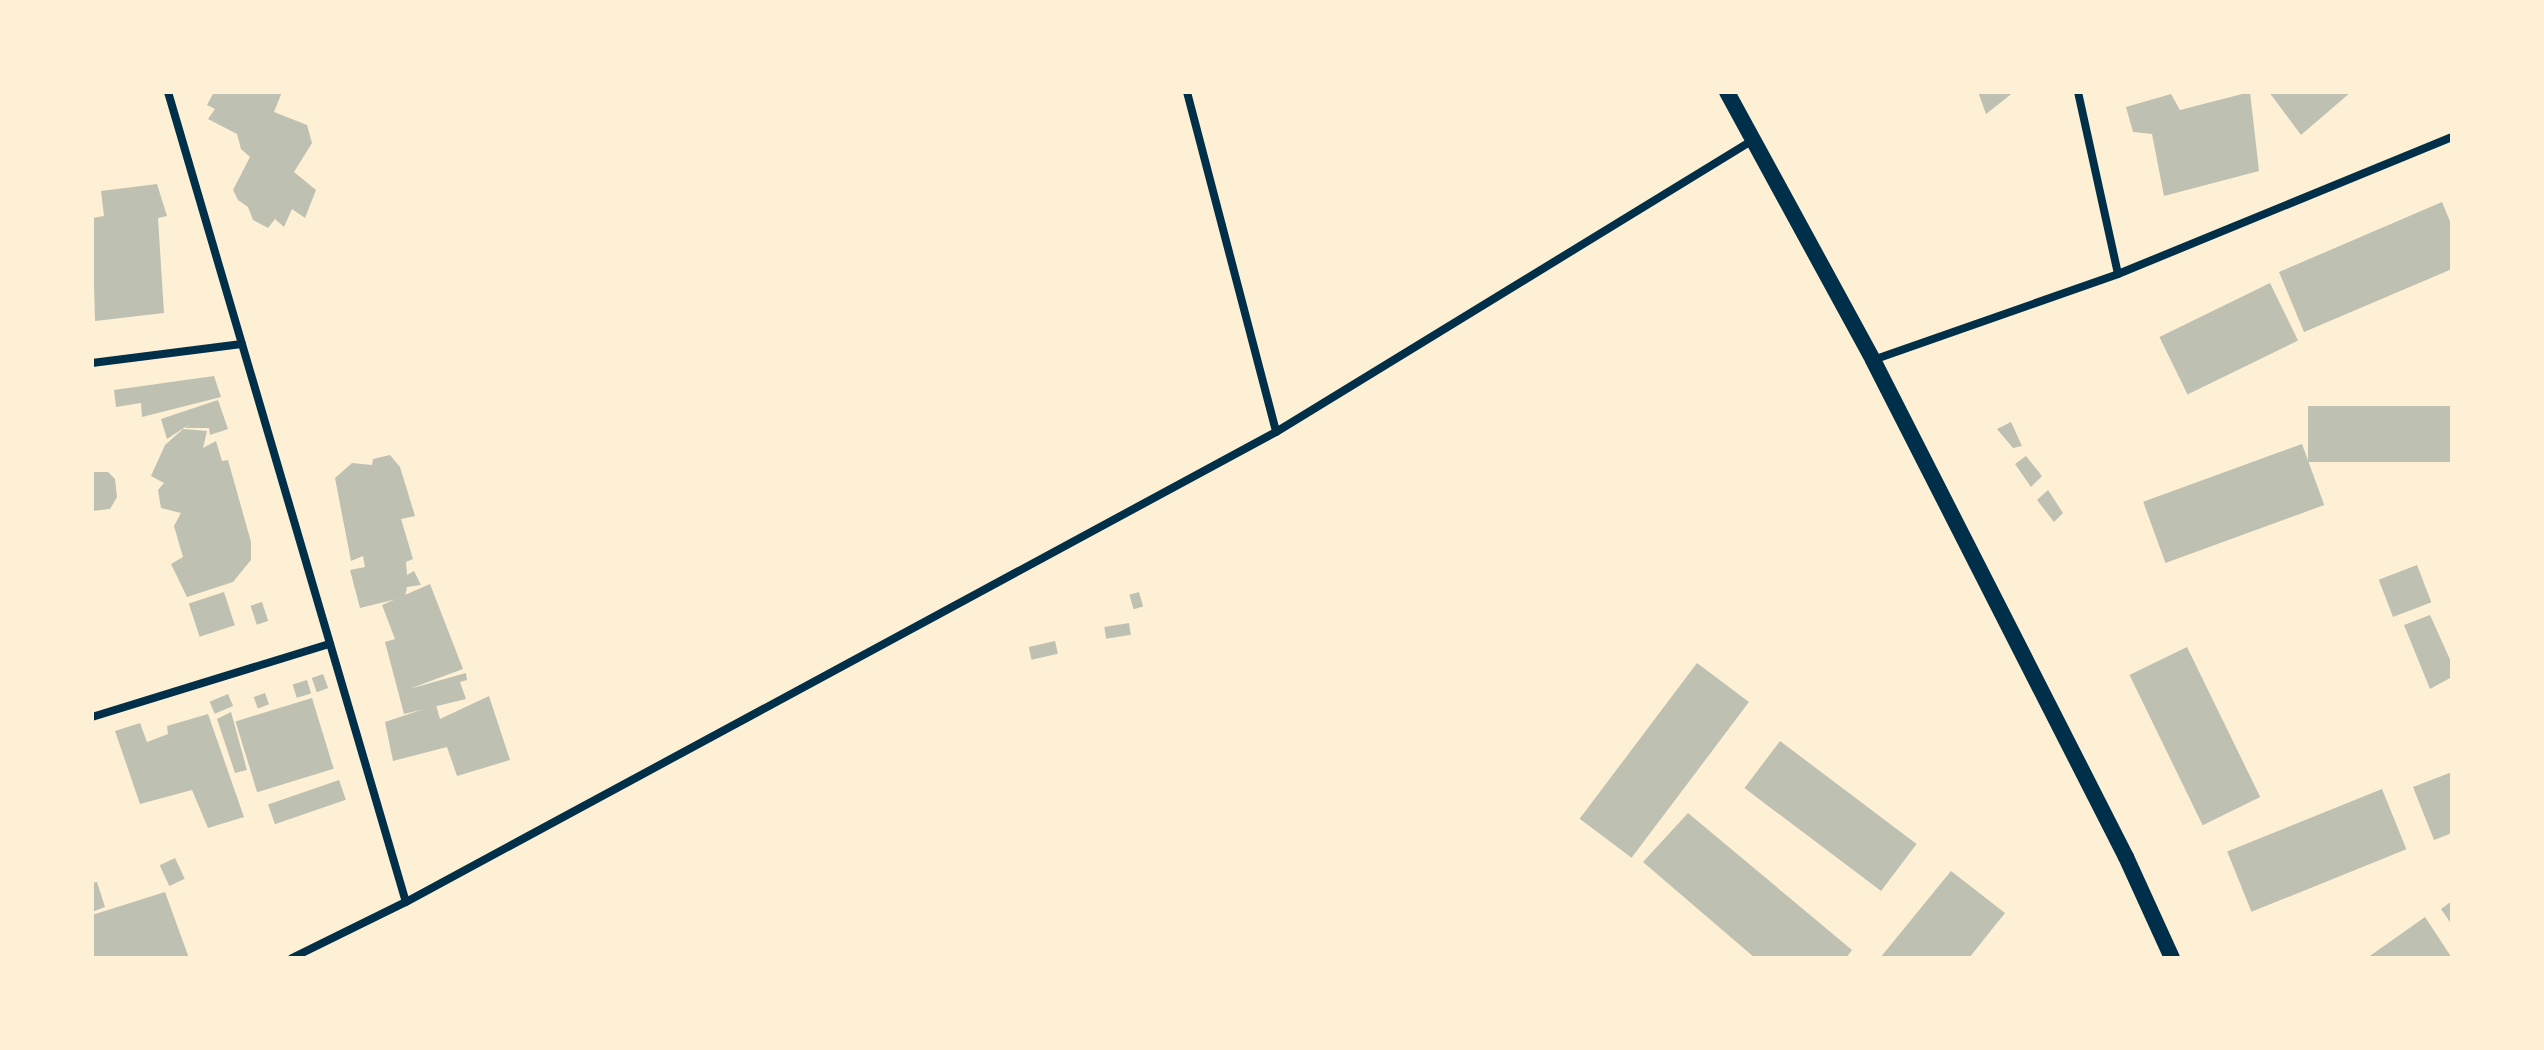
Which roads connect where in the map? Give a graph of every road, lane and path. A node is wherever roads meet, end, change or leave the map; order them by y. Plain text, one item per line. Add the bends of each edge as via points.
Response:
1 (168, 92) edge
2 (1187, 92) edge
3 (1727, 92) edge
4 (2078, 92) edge
5 (2452, 137) edge
6 (1754, 140) junction
7 (2118, 274) junction
8 (242, 344) junction
9 (1873, 360) junction
10 (92, 363) edge
11 (1276, 432) junction
12 (330, 644) junction
13 (92, 717) edge
14 (406, 902) junction
15 (292, 958) edge
16 (2172, 958) edge

1 - 8 street
2 - 11 street
3 - 6 main road
4 - 7 street
5 - 7 street
6 - 9 main road
6 - 11 street
7 - 9 street
8 - 10 street
8 - 12 street
9 - 16 main road via 2126,857
11 - 14 street
12 - 13 street
12 - 14 street
14 - 15 street

